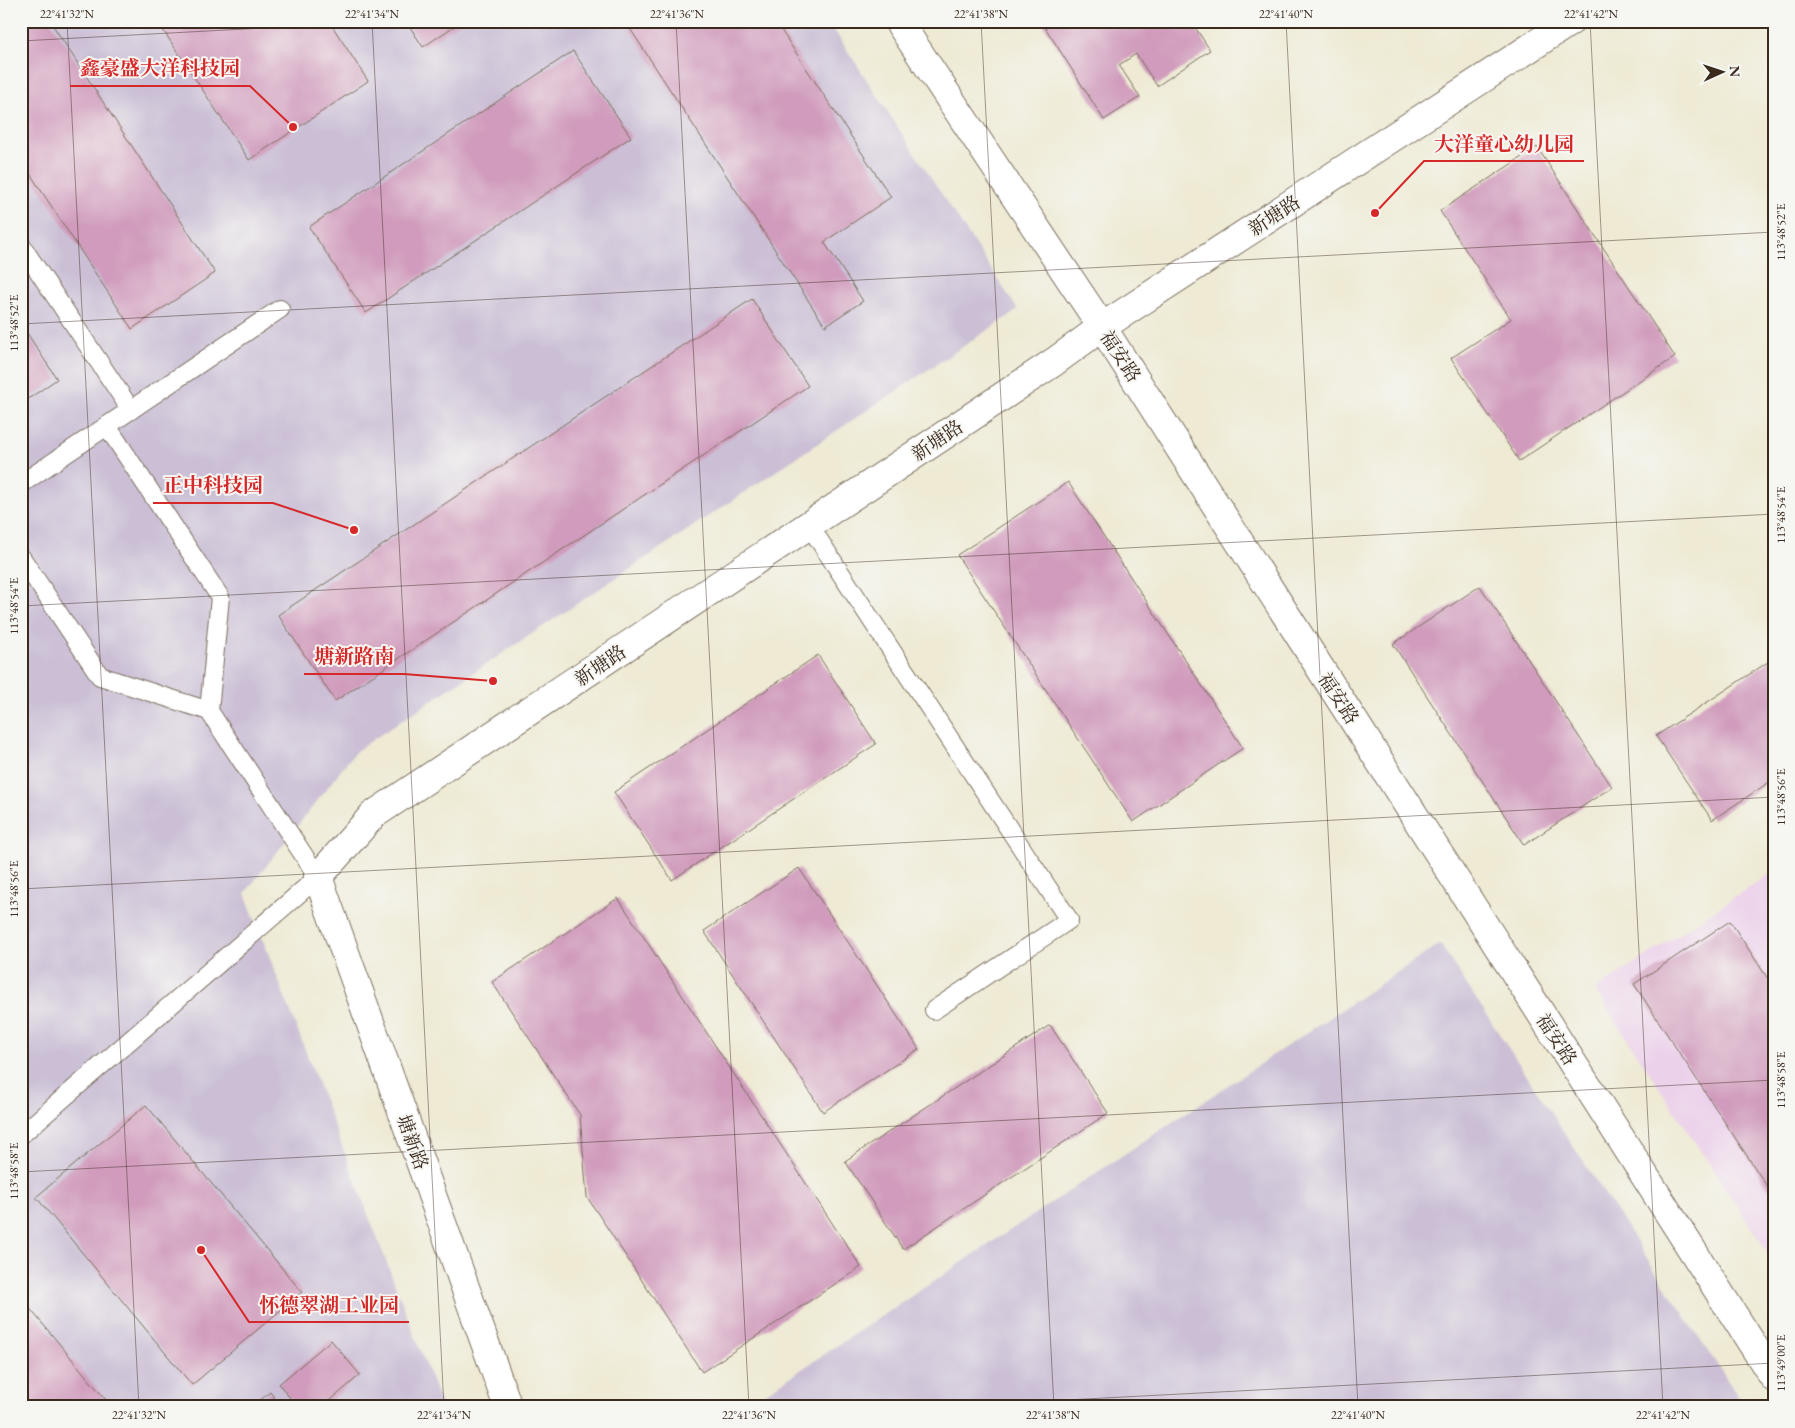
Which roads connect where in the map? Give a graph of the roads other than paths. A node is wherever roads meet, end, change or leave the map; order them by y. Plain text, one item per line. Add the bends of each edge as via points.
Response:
1 (898, 21) edge
2 (1571, 21) edge
3 (21, 246) edge
4 (280, 309) dead end
5 (1102, 327) junction
6 (131, 410) junction
7 (107, 426) junction
8 (21, 484) edge
9 (809, 525) junction
10 (21, 557) edge
11 (209, 711) junction
12 (318, 877) junction
13 (934, 1010) dead end
14 (21, 1135) edge
15 (1774, 1378) edge
16 (508, 1407) edge

1 - 5 street, 福安路
2 - 5 street, 新塘路
3 - 6 lane
4 - 6 lane
5 - 9 street, 新塘路
5 - 15 street, 福安路
6 - 7 lane
7 - 8 lane
7 - 11 lane via 220,597
9 - 12 street, 新塘路 via 373,815
9 - 13 lane via 1069,920
10 - 11 lane via 100,676
11 - 12 lane
12 - 14 lane
12 - 16 street, 塘新路

